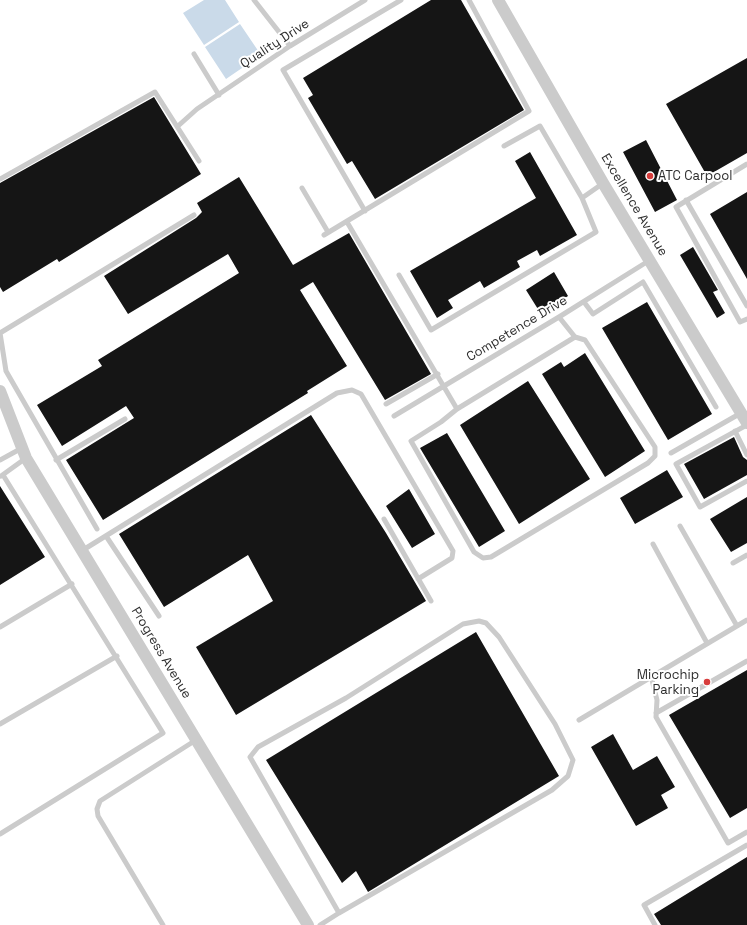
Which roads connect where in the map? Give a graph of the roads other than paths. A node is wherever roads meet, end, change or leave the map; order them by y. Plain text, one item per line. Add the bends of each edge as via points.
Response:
1 (254, 0) edge
2 (366, 0) edge
3 (401, 0) edge
4 (469, 0) edge
5 (498, 0) edge
6 (290, 46) junction
7 (194, 54) dead end
8 (219, 95) junction
9 (178, 126) junction
10 (504, 146) dead end
11 (198, 161) dead end
12 (747, 164) edge
13 (0, 179) edge
14 (603, 183) junction
15 (302, 188) dead end
16 (582, 198) junction
17 (686, 200) junction
18 (365, 211) junction
19 (194, 215) dead end
20 (347, 222) junction
21 (650, 260) junction
22 (399, 275) dead end
23 (584, 302) junction
24 (747, 306) edge
25 (559, 317) junction
26 (747, 319) edge
27 (0, 333) edge
28 (575, 337) junction
29 (438, 374) junction
30 (444, 386) junction
31 (0, 391) edge
32 (386, 404) dead end
33 (716, 407) dead end
34 (457, 409) junction
35 (394, 416) dead end
36 (125, 419) dead end
37 (745, 420) edge
38 (735, 431) junction
39 (25, 453) junction
40 (671, 454) dead end
41 (747, 455) edge
42 (0, 460) edge
43 (56, 460) junction
44 (1, 476) edge
45 (747, 480) edge
46 (384, 519) dead end
47 (680, 526) dead end
48 (97, 529) dead end
49 (106, 536) junction
50 (653, 544) dead end
51 (83, 550) junction
52 (747, 555) edge
53 (733, 563) dead end
54 (418, 579) junction
55 (72, 584) junction
56 (431, 602) dead end
57 (159, 616) dead end
58 (747, 620) edge
59 (737, 626) junction
60 (0, 627) edge
61 (707, 643) junction
62 (117, 656) junction
63 (747, 661) edge
64 (651, 676) junction
65 (656, 713) junction
66 (579, 720) dead end
67 (0, 724) edge
68 (196, 740) junction
69 (747, 832) edge
70 (0, 834) edge
71 (747, 845) edge
72 (339, 913) junction
73 (163, 925) edge
74 (308, 925) edge
75 (320, 925) edge
76 (655, 925) edge

1 - 6 lane
2 - 6 lane, Quality Drive
3 - 18 lane via 283,70
4 - 18 lane via 529,111
5 - 14 street, Excellence Avenue
6 - 8 lane, Quality Drive
7 - 8 lane
8 - 9 lane, Quality Drive via 197,109
9 - 11 lane
9 - 13 lane via 155,92
10 - 16 lane via 540,126
12 - 17 lane
14 - 16 lane
14 - 21 street, Excellence Avenue
15 - 20 lane via 326,234
16 - 22 lane via 596,232 431,330
17 - 24 lane
17 - 26 lane via 676,206 740,322
18 - 20 lane
19 - 27 lane
20 - 29 lane
21 - 23 lane, Competence Drive
21 - 37 street, Excellence Avenue
23 - 25 lane, Competence Drive
23 - 33 lane via 593,314 643,282
25 - 28 lane
25 - 30 lane, Competence Drive
27 - 43 lane via 6,371
28 - 34 lane
28 - 34 lane via 585,340 597,357 655,447 655,456 648,463 491,557 483,558 474,552 411,441
29 - 30 lane
29 - 32 lane
30 - 34 lane
30 - 35 lane, Competence Drive
31 - 39 street, Progress Avenue
36 - 43 lane
37 - 38 lane
37 - 40 lane
38 - 41 lane
38 - 45 lane via 676,464 700,507
39 - 42 lane
39 - 44 lane
39 - 51 street, Progress Avenue
43 - 48 lane
44 - 55 lane
46 - 54 lane
47 - 59 lane
49 - 51 lane
49 - 54 lane via 337,393 352,390 361,394 453,551 452,558
49 - 57 lane
50 - 61 lane
51 - 68 street, Progress Avenue
52 - 53 lane
54 - 56 lane
55 - 60 lane
55 - 62 lane
58 - 59 lane
59 - 61 lane
61 - 64 lane
62 - 67 lane
62 - 70 lane via 163,733
63 - 65 lane
64 - 65 lane via 657,700
64 - 66 lane
65 - 69 lane via 728,843
68 - 73 lane via 100,801 97,809 98,816
68 - 74 street, Progress Avenue
71 - 76 lane via 644,904
72 - 72 lane via 552,790 568,776 573,760 555,724 499,637 486,623 479,621 463,624 346,698 258,747 250,757
72 - 75 lane

